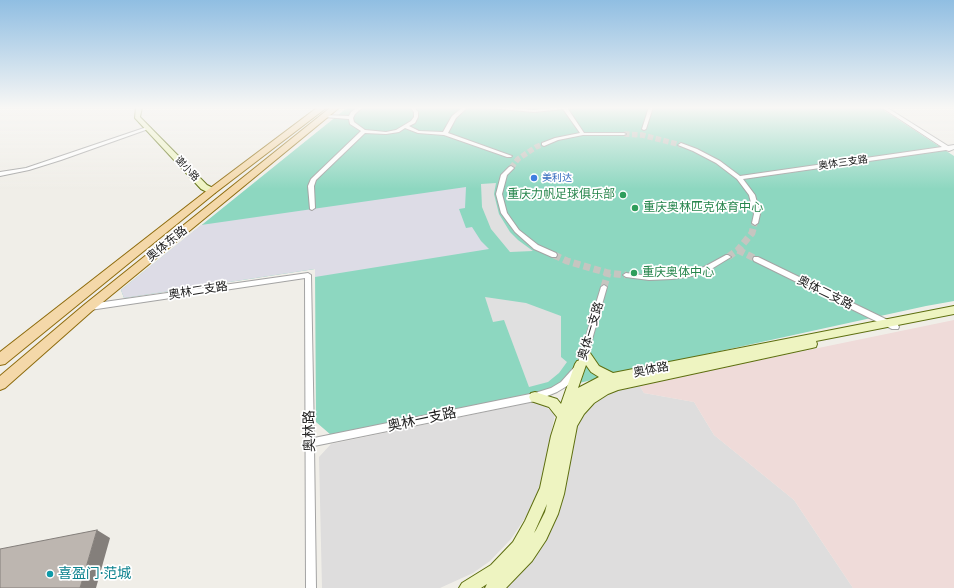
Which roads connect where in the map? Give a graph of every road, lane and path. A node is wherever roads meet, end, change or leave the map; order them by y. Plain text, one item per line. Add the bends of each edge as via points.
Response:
1 (130, 134) edge
2 (155, 134) edge
3 (292, 134) edge
4 (297, 134) edge
5 (360, 134) edge
6 (446, 134) edge
7 (581, 134) edge
8 (928, 134) edge
9 (930, 134) edge
10 (544, 144) tunnel mouth
11 (681, 144) tunnel mouth
12 (952, 149) edge
13 (509, 156) dead end
14 (511, 168) tunnel mouth
15 (0, 174) edge
16 (739, 178) junction
17 (212, 191) junction
18 (312, 208) dead end
19 (755, 223) tunnel mouth
20 (554, 255) tunnel mouth
21 (728, 257) tunnel mouth
22 (756, 259) tunnel mouth
23 (308, 275) joint
24 (626, 275) tunnel mouth
25 (604, 287) tunnel mouth
26 (88, 308) junction
27 (954, 310) edge
28 (954, 316) edge
29 (890, 325) junction
30 (582, 359) junction
31 (0, 360) edge
32 (613, 378) junction
33 (0, 384) edge
34 (534, 397) junction
35 (563, 416) junction
36 (310, 443) junction
37 (311, 588) edge
38 (467, 588) edge
39 (494, 588) edge

1 - 15 street via 27,169
2 - 17 main road, 谢小路 via 204,187
3 - 17 main road, 奥体东路
4 - 26 main road, 奥体东路
5 - 18 street via 314,179 311,186
6 - 13 street
7 - 10 street
8 - 12 street
9 - 12 street
11 - 16 street via 718,162
12 - 16 street, 奥体三支路
14 - 20 street via 504,175 499,194 504,213 517,231 536,246
16 - 19 street via 752,195 757,214
17 - 31 main road, 奥体东路
21 - 24 street via 692,274 656,277
22 - 29 street, 奥体二支路
23 - 26 street, 奥林二支路
23 - 36 street, 奥林路
25 - 30 street, 奥体一支路
26 - 33 main road, 奥体东路
27 - 29 main road, 奥体路
28 - 29 main road, 奥体路
29 - 32 main road, 奥体路
29 - 39 main road, 奥体路 via 618,385 590,399 571,424 557,494 541,535 527,556
30 - 32 main road
30 - 34 street, 奥体一支路 via 564,384 546,394
30 - 35 main road
32 - 35 main road, 奥体路 via 597,383 582,392
34 - 35 main road via 549,400
34 - 36 street, 奥林一支路
35 - 38 main road, 奥体路 via 547,490 530,526 518,547 496,570
36 - 37 street, 奥林路

